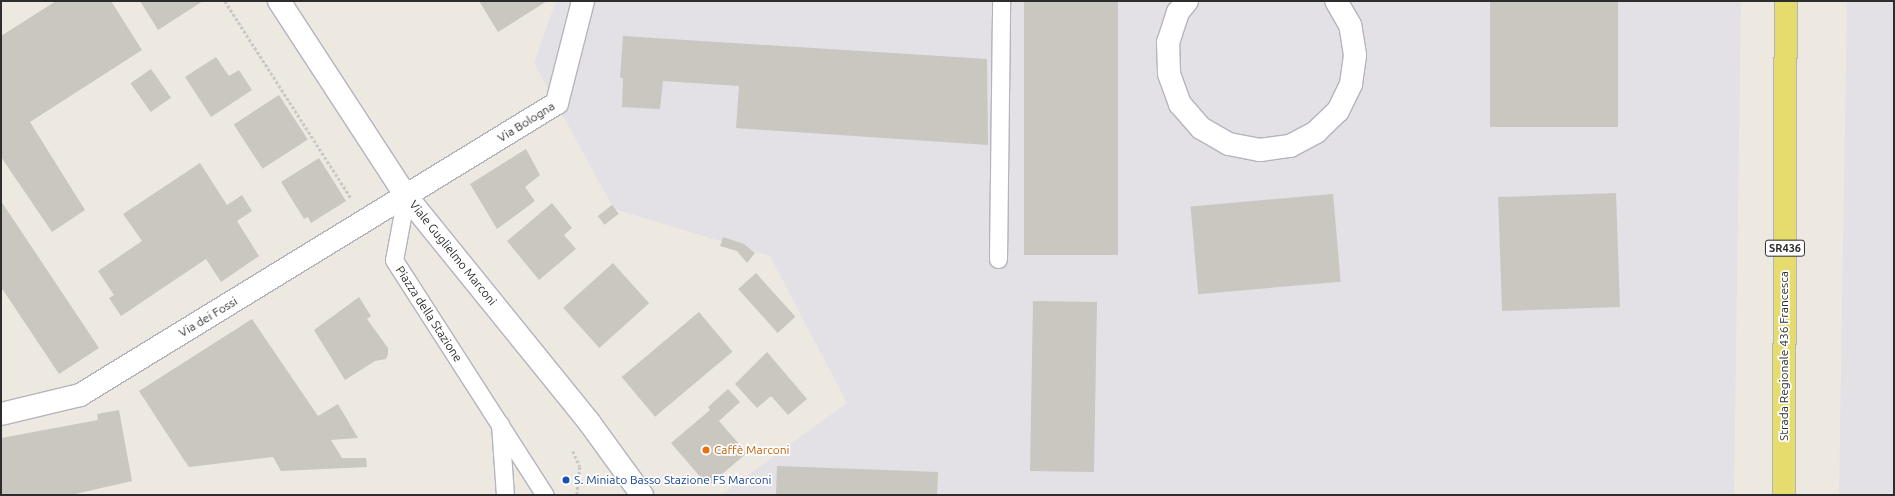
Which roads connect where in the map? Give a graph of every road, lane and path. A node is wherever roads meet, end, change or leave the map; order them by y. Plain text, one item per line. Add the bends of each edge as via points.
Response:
1 (226, 1) edge
2 (279, 1) edge
3 (583, 1) edge
4 (1001, 1) edge
5 (1187, 1) edge
6 (1336, 1) edge
7 (1786, 1) edge
8 (406, 196) junction
9 (355, 204) dead end
10 (998, 259) dead end
11 (1, 414) edge
12 (500, 422) junction
13 (574, 451) dead end
14 (505, 495) edge
15 (546, 495) edge
16 (577, 495) edge
17 (642, 495) edge
18 (1784, 495) edge

1 - 9 path
2 - 8 street, Viale Guglielmo Marconi
3 - 8 street, Via Bologna via 558,103
4 - 10 lane
5 - 6 street via 1178,12 1168,42 1169,74 1180,104 1206,132 1229,144 1260,150 1290,146 1316,132 1338,111 1351,84 1355,55 1350,25
7 - 18 main road, Strada Regionale 436 Francesca / SR436
8 - 11 street, Via dei Fossi via 80,395
8 - 12 lane, Piazza della Stazione via 394,260
8 - 17 street, Viale Guglielmo Marconi via 584,416
12 - 14 lane, Piazza della Stazione
12 - 15 lane, Piazza della Stazione
13 - 16 path via 580,467

